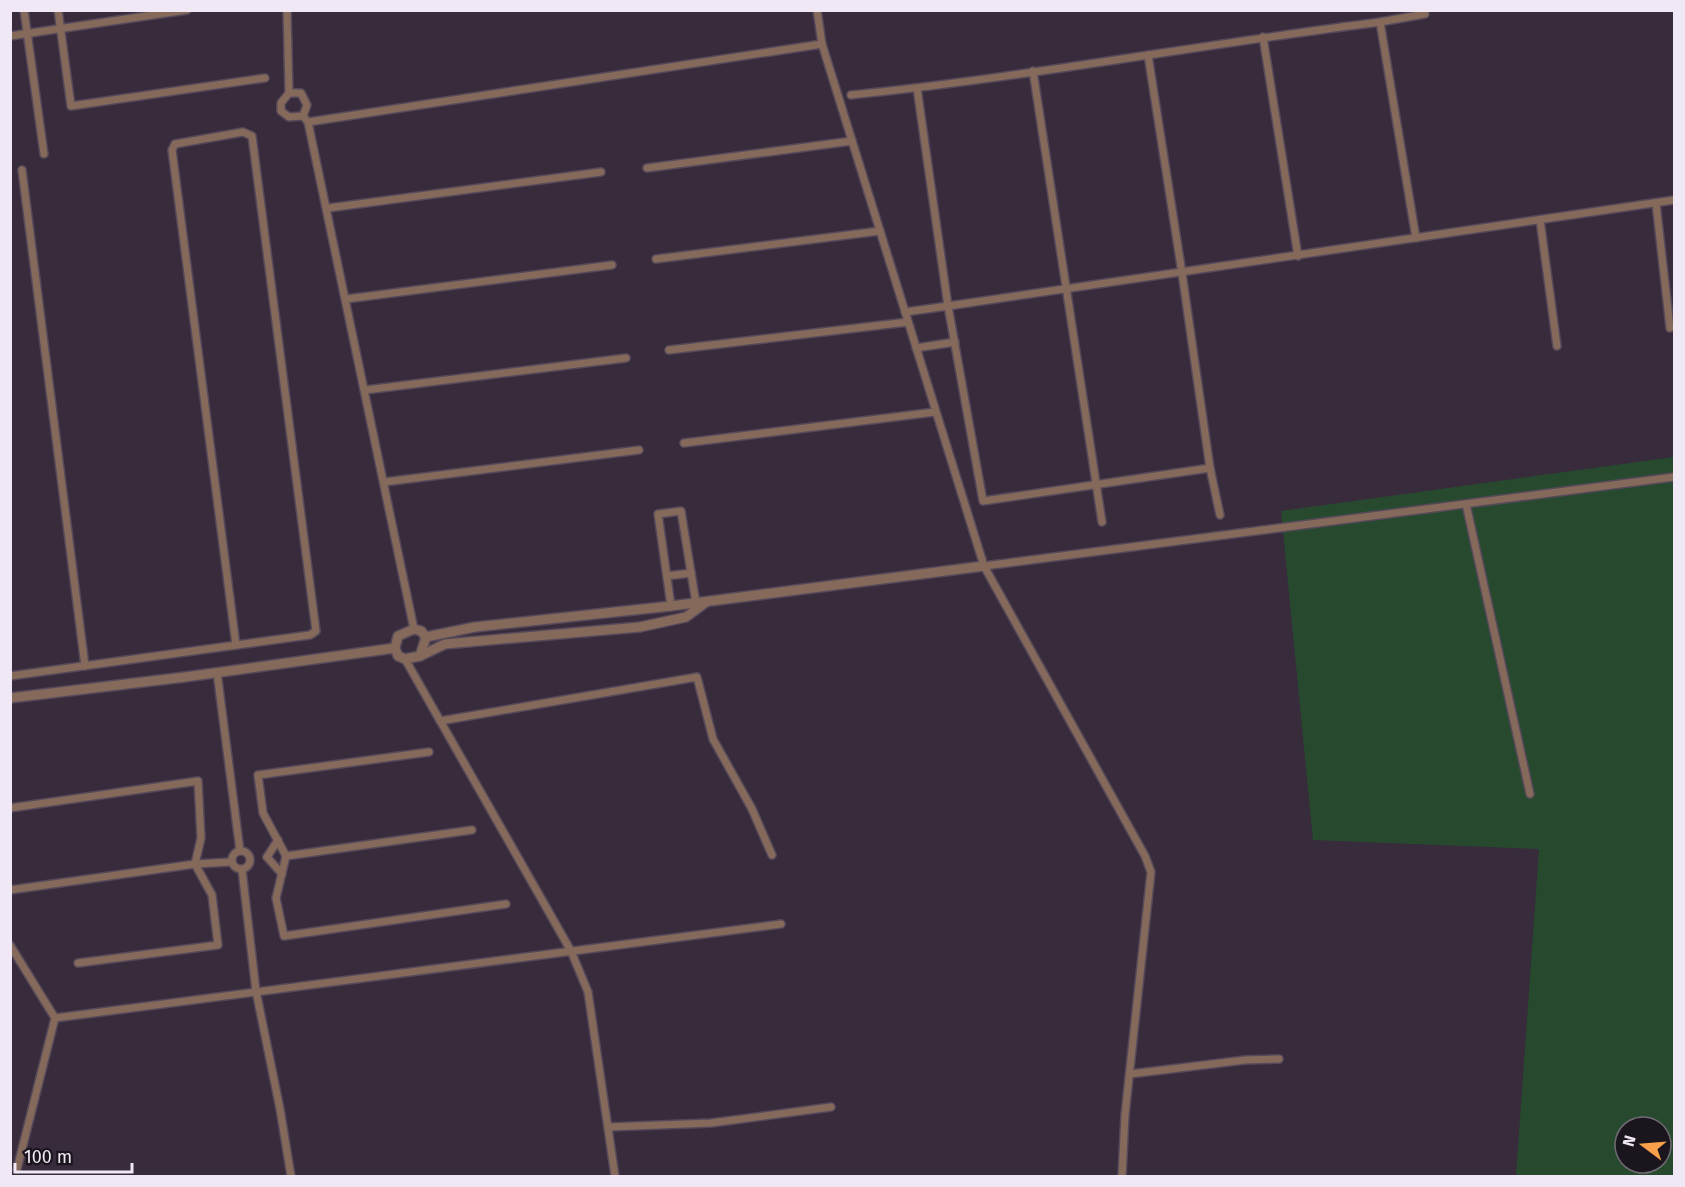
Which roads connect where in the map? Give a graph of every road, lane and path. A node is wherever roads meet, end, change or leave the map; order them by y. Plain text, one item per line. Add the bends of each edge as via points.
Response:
1 (24, 10) edge
2 (58, 10) edge
3 (187, 10) edge
4 (287, 10) edge
5 (817, 10) edge
6 (1425, 14) dead end
7 (1380, 22) junction
8 (60, 29) junction
9 (27, 34) junction
10 (10, 36) edge
11 (1263, 37) junction
12 (822, 44) junction
13 (1148, 55) junction
14 (1033, 71) junction
15 (265, 78) dead end
16 (917, 88) junction
17 (289, 93) junction
18 (851, 95) dead end
19 (306, 119) junction
20 (852, 141) junction
21 (44, 154) dead end
22 (647, 168) dead end
23 (22, 170) dead end
24 (601, 172) dead end
25 (1674, 200) edge
26 (1656, 203) junction
27 (327, 208) junction
28 (1540, 220) junction
29 (880, 231) junction
30 (1416, 238) junction
31 (1298, 256) junction
32 (656, 259) dead end
33 (612, 265) dead end
34 (1182, 273) junction
35 (1067, 290) junction
36 (346, 299) junction
37 (948, 306) junction
38 (905, 312) junction
39 (908, 322) junction
40 (1670, 328) dead end
41 (955, 342) junction
42 (1557, 346) dead end
43 (916, 348) junction
44 (669, 350) dead end
45 (626, 358) dead end
46 (365, 390) junction
47 (935, 412) junction
48 (684, 443) dead end
49 (639, 450) dead end
50 (1210, 468) junction
51 (1674, 477) edge
52 (384, 482) junction
53 (1097, 484) junction
54 (1466, 504) junction
55 (1220, 515) dead end
56 (1102, 522) dead end
57 (984, 566) junction
58 (691, 573) junction
59 (667, 576) junction
60 (707, 602) junction
61 (696, 603) junction
62 (671, 606) junction
63 (414, 629) junction
64 (426, 637) junction
65 (236, 645) junction
66 (395, 648) junction
67 (420, 656) junction
68 (405, 659) junction
69 (86, 666) junction
70 (217, 672) junction
71 (10, 676) edge
72 (10, 698) edge
73 (440, 721) junction
74 (429, 752) dead end
75 (1530, 794) dead end
76 (10, 808) edge
77 (472, 830) dead end
78 (278, 840) junction
79 (240, 851) junction
80 (772, 855) dead end
81 (286, 856) junction
82 (267, 857) junction
83 (250, 859) junction
84 (231, 862) junction
85 (195, 864) junction
86 (242, 870) junction
87 (282, 873) junction
88 (10, 890) edge
89 (506, 904) dead end
90 (781, 924) dead end
91 (10, 945) edge
92 (571, 951) junction
93 (78, 963) dead end
94 (256, 991) junction
95 (55, 1018) junction
96 (1279, 1059) dead end
97 (1130, 1074) junction
98 (831, 1107) dead end
99 (608, 1127) junction
100 (17, 1169) dead end
101 (291, 1176) edge
102 (615, 1176) edge
103 (1122, 1176) edge

1 - 9 street
2 - 8 street
3 - 8 street
4 - 17 street
5 - 12 street
6 - 7 street
7 - 11 street
7 - 30 street
8 - 9 street
8 - 15 street via 71,106
9 - 10 street
9 - 21 street
11 - 13 street
11 - 31 street
12 - 19 street
12 - 20 street
13 - 14 street
13 - 34 street
14 - 16 street
14 - 35 street
16 - 18 street
16 - 37 street
17 - 19 street via 301,93 307,105
17 - 19 street via 281,103 281,111 289,117
19 - 27 street
20 - 22 street
20 - 29 street
23 - 69 street
24 - 27 street
25 - 26 street
26 - 28 street
26 - 40 street
27 - 36 street
28 - 30 street
28 - 42 street
29 - 32 street
29 - 38 street
30 - 31 street
31 - 34 street
33 - 36 street
34 - 35 street
34 - 50 street
35 - 37 street
35 - 53 street
36 - 46 street
37 - 38 street
37 - 41 street
38 - 39 street
39 - 43 street
39 - 44 street
41 - 43 street
41 - 53 street via 983,501
43 - 47 street
45 - 46 street
46 - 52 street
47 - 48 street
47 - 57 street
49 - 52 street
50 - 53 street
50 - 55 street
51 - 54 street
52 - 63 street
53 - 56 street
54 - 57 street
54 - 75 street
57 - 60 street
57 - 97 street via 1151,872
58 - 59 street
58 - 59 street via 681,511 658,514
58 - 61 street
59 - 62 street
60 - 61 street
60 - 67 street via 686,617 640,627 445,644
61 - 62 street
62 - 64 street via 475,627
63 - 64 street
63 - 66 street via 398,636
64 - 67 street
65 - 65 street via 316,631 252,136 243,132 175,144 172,150
65 - 69 street
66 - 68 street via 398,656
66 - 70 street
67 - 68 street
68 - 73 street
69 - 71 street
70 - 72 street
70 - 79 street
73 - 80 street via 697,677 713,739 752,809
73 - 92 street
74 - 78 street via 258,775 263,813
76 - 85 street via 198,781 201,838
77 - 81 street
78 - 81 street
78 - 82 street
79 - 83 street via 245,851
79 - 84 street
81 - 87 street
82 - 83 street
82 - 87 street
83 - 86 street
84 - 85 street
84 - 86 street
85 - 88 street
85 - 93 street via 212,895 218,945
86 - 94 street
87 - 89 street via 276,898 284,936
90 - 92 street
91 - 95 street
92 - 94 street
92 - 99 street via 588,992
94 - 95 street
94 - 101 street
95 - 100 street
96 - 97 street
97 - 103 street
98 - 99 street via 711,1123
99 - 102 street

